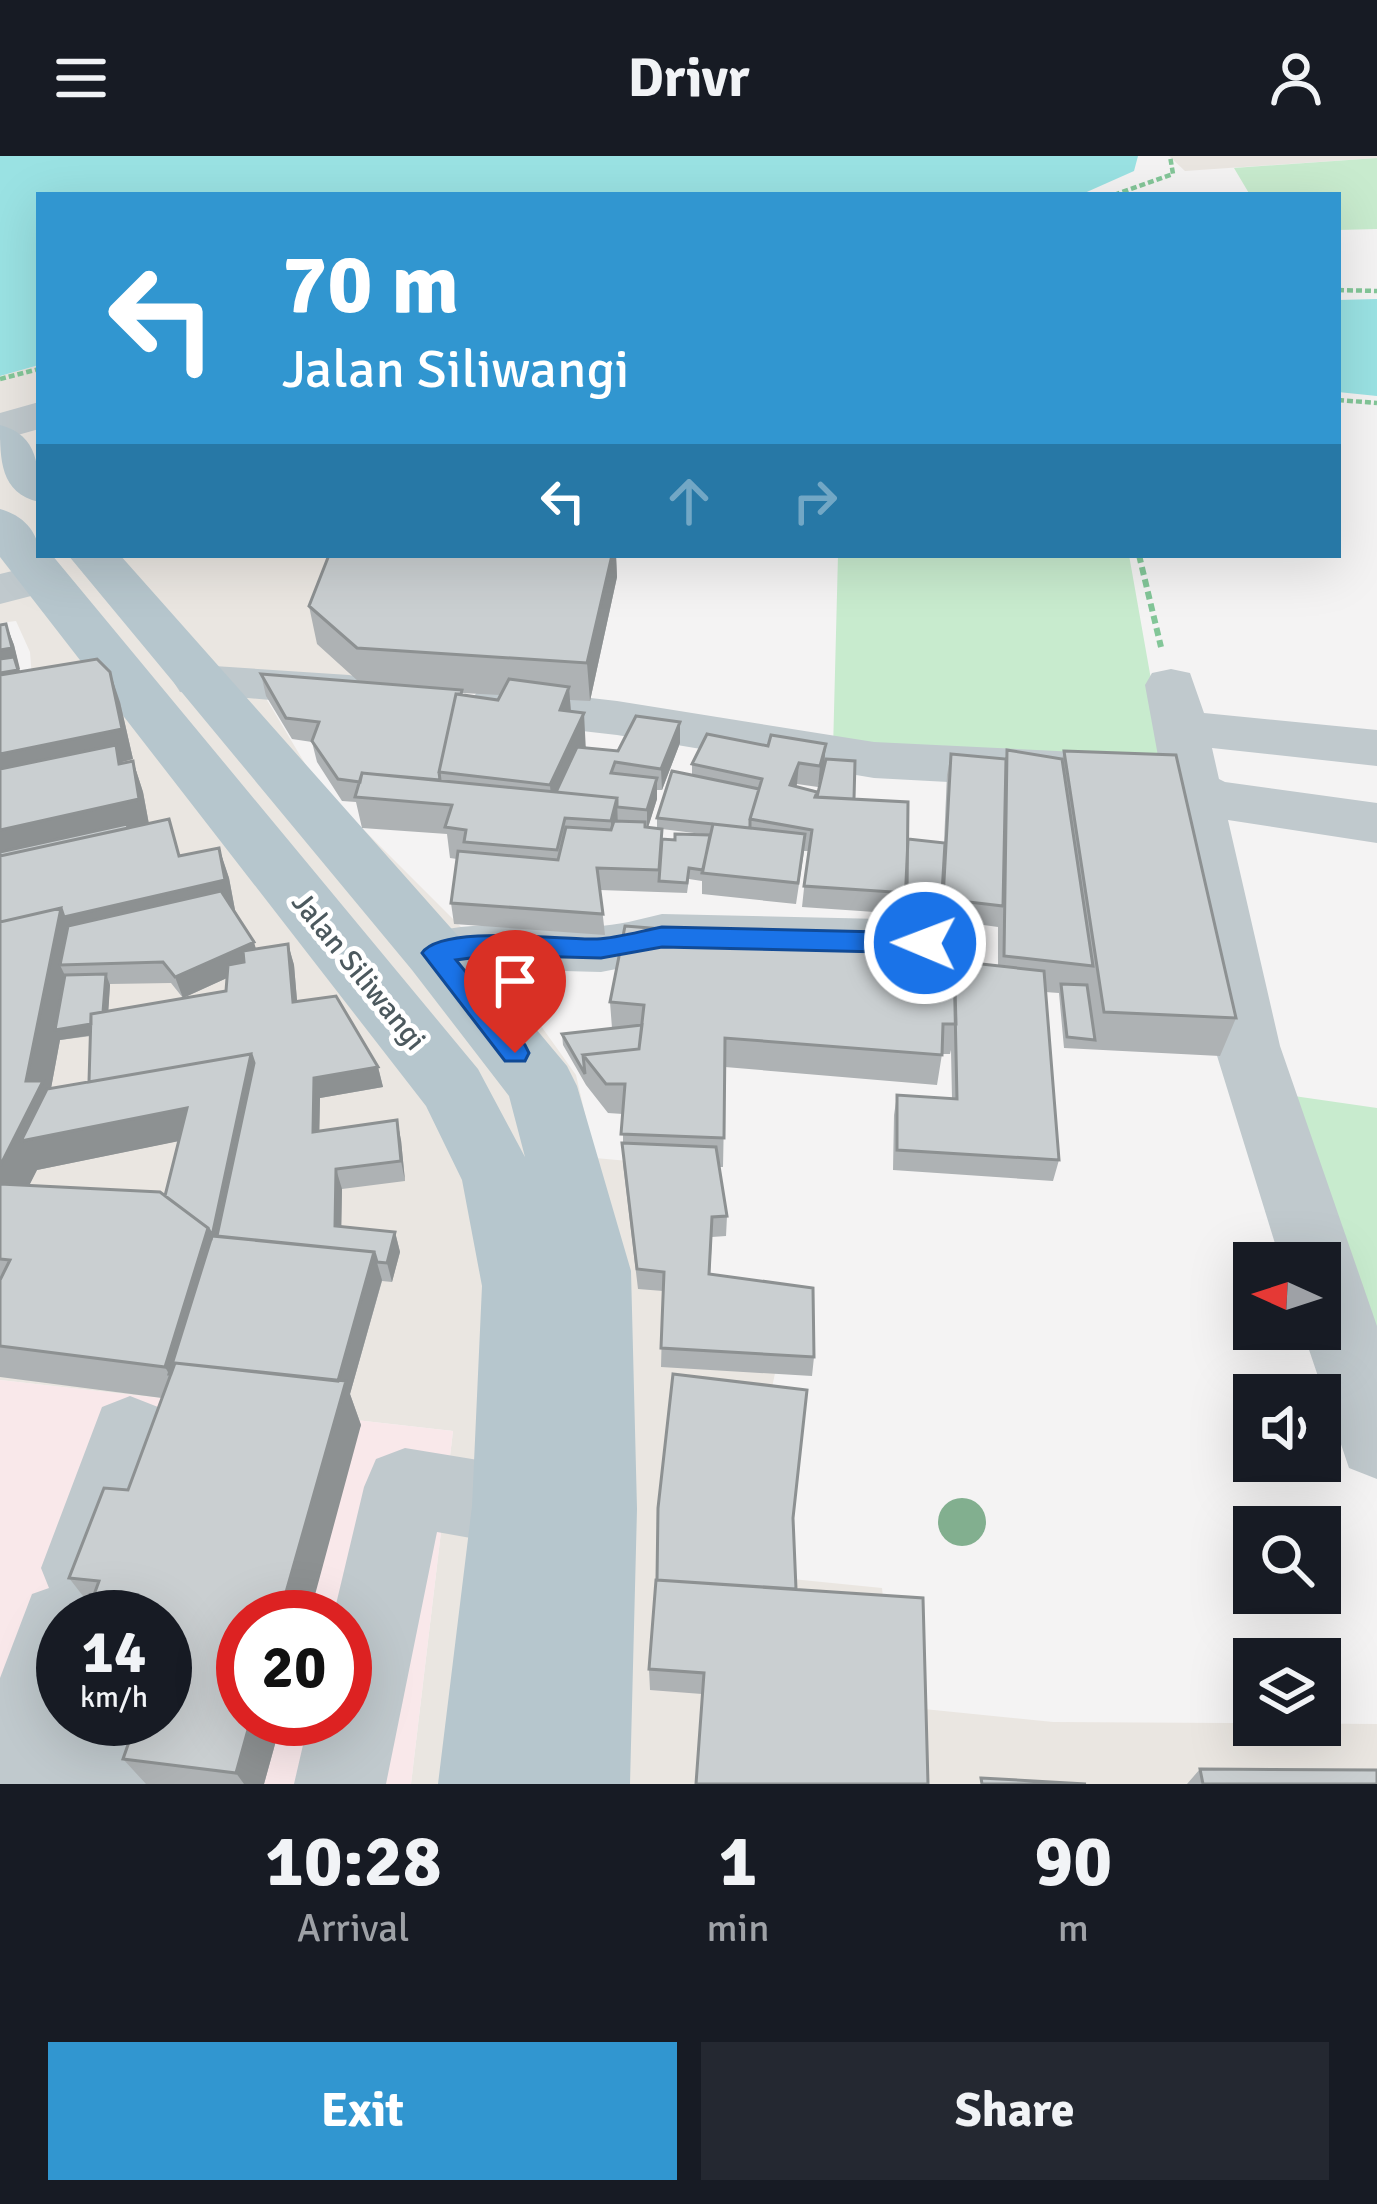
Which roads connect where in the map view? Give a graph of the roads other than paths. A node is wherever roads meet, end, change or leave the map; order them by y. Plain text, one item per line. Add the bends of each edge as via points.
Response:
1 (36, 416) edge
2 (0, 427) edge
3 (0, 439) edge
4 (36, 484) edge
5 (34, 561) edge
6 (133, 687) junction
7 (1377, 748) edge
8 (1194, 790) junction
9 (1377, 823) edge
10 (925, 943) dead end
11 (435, 953) junction
12 (1311, 1242) edge
13 (1341, 1332) edge
14 (130, 1434) dead end
15 (1377, 1441) edge
16 (554, 1508) junction
17 (75, 1590) edge
18 (82, 1746) edge
19 (0, 1770) edge
20 (21, 1784) edge
21 (135, 1784) edge
22 (340, 1784) edge
23 (487, 1784) edge
24 (581, 1784) edge

1 - 2 street
3 - 4 main road
5 - 6 main road, Jalan Siliwangi
6 - 8 street via 412,696 617,718 874,760 1161,776
6 - 11 main road, Jalan Siliwangi
6 - 16 main road, Jalan Siliwangi via 454,1089 499,1180
7 - 8 street via 1176,706
8 - 9 street
8 - 12 street via 1247,1046
10 - 11 street via 662,937 601,949
11 - 16 main road, Jalan Siliwangi via 542,1087 592,1271
13 - 15 street
14 - 17 street
16 - 22 street via 405,1487
16 - 23 main road, Jalan Siliwangi
16 - 24 main road, Jalan Siliwangi
18 - 21 street
19 - 20 street

